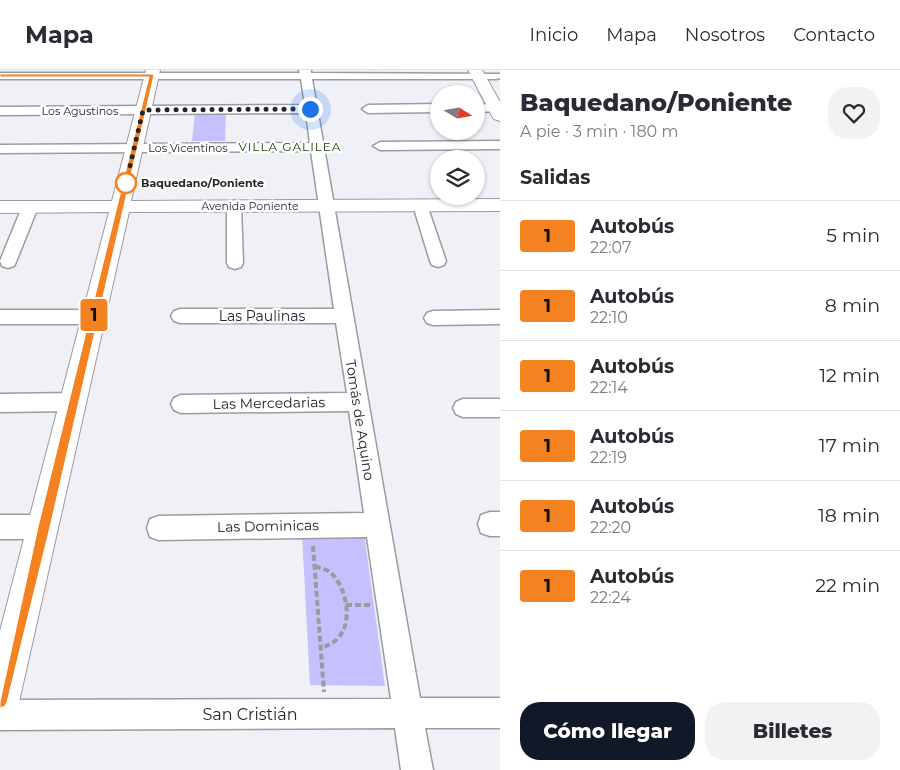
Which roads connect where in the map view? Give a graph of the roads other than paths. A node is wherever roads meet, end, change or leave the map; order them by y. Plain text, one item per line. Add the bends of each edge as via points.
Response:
1 (305, 72) edge
2 (152, 73) edge
3 (488, 75) edge
4 (0, 76) edge
5 (430, 108) edge
6 (310, 109) junction
7 (368, 109) dead end
8 (143, 110) junction
9 (485, 110) edge
10 (0, 111) edge
11 (498, 112) edge
12 (380, 146) dead end
13 (500, 146) edge
14 (316, 147) junction
15 (134, 148) junction
16 (0, 149) edge
17 (485, 193) edge
18 (500, 193) edge
19 (430, 194) edge
20 (0, 195) edge
21 (325, 200) junction
22 (121, 201) junction
23 (420, 205) junction
24 (500, 205) edge
25 (234, 206) junction
26 (0, 207) edge
27 (30, 207) junction
28 (438, 260) dead end
29 (8, 262) dead end
30 (235, 262) dead end
31 (180, 316) dead end
32 (344, 316) junction
33 (0, 317) edge
34 (93, 317) junction
35 (500, 317) edge
36 (433, 318) dead end
37 (72, 402) junction
38 (357, 402) junction
39 (0, 403) edge
40 (181, 404) dead end
41 (463, 408) dead end
42 (500, 408) edge
43 (377, 525) junction
44 (0, 527) edge
45 (44, 527) junction
46 (159, 528) dead end
47 (0, 702) edge
48 (500, 713) edge
49 (408, 714) junction
50 (0, 716) edge
51 (417, 770) edge

1 - 2 street
1 - 3 street
1 - 6 street, Tomás de Aquino
2 - 4 street
2 - 8 street
3 - 11 street
5 - 7 street
6 - 8 street, Los Agustinos
6 - 14 street, Tomás de Aquino
8 - 10 street, Los Agustinos
8 - 15 street
9 - 11 street
12 - 13 street
14 - 15 street, Los Vicentinos
14 - 21 street, Tomás de Aquino
15 - 16 street, Los Vicentinos
15 - 22 street
17 - 18 street
19 - 21 street, Avenida Poniente
20 - 22 street, Avenida Poniente
21 - 22 street, Avenida Poniente
21 - 23 street, Avenida Poniente
21 - 25 street, Avenida Poniente
21 - 32 street, Tomás de Aquino
22 - 25 street, Avenida Poniente
22 - 27 street, Avenida Poniente
22 - 34 street
23 - 24 street, Avenida Poniente
23 - 28 street
25 - 30 street
26 - 27 street, Avenida Poniente
27 - 29 street
31 - 32 street, Las Paulinas
32 - 38 street, Tomás de Aquino
33 - 34 street
34 - 37 street
35 - 36 street
37 - 39 street
37 - 45 street
38 - 40 street, Las Mercedarias
38 - 43 street, Tomás de Aquino
41 - 42 street
43 - 46 street, Las Dominicas
43 - 49 street, Tomás de Aquino
44 - 45 street
45 - 47 street
48 - 49 street, San Cristián
49 - 50 street, San Cristián
49 - 51 street, Tomás de Aquino

